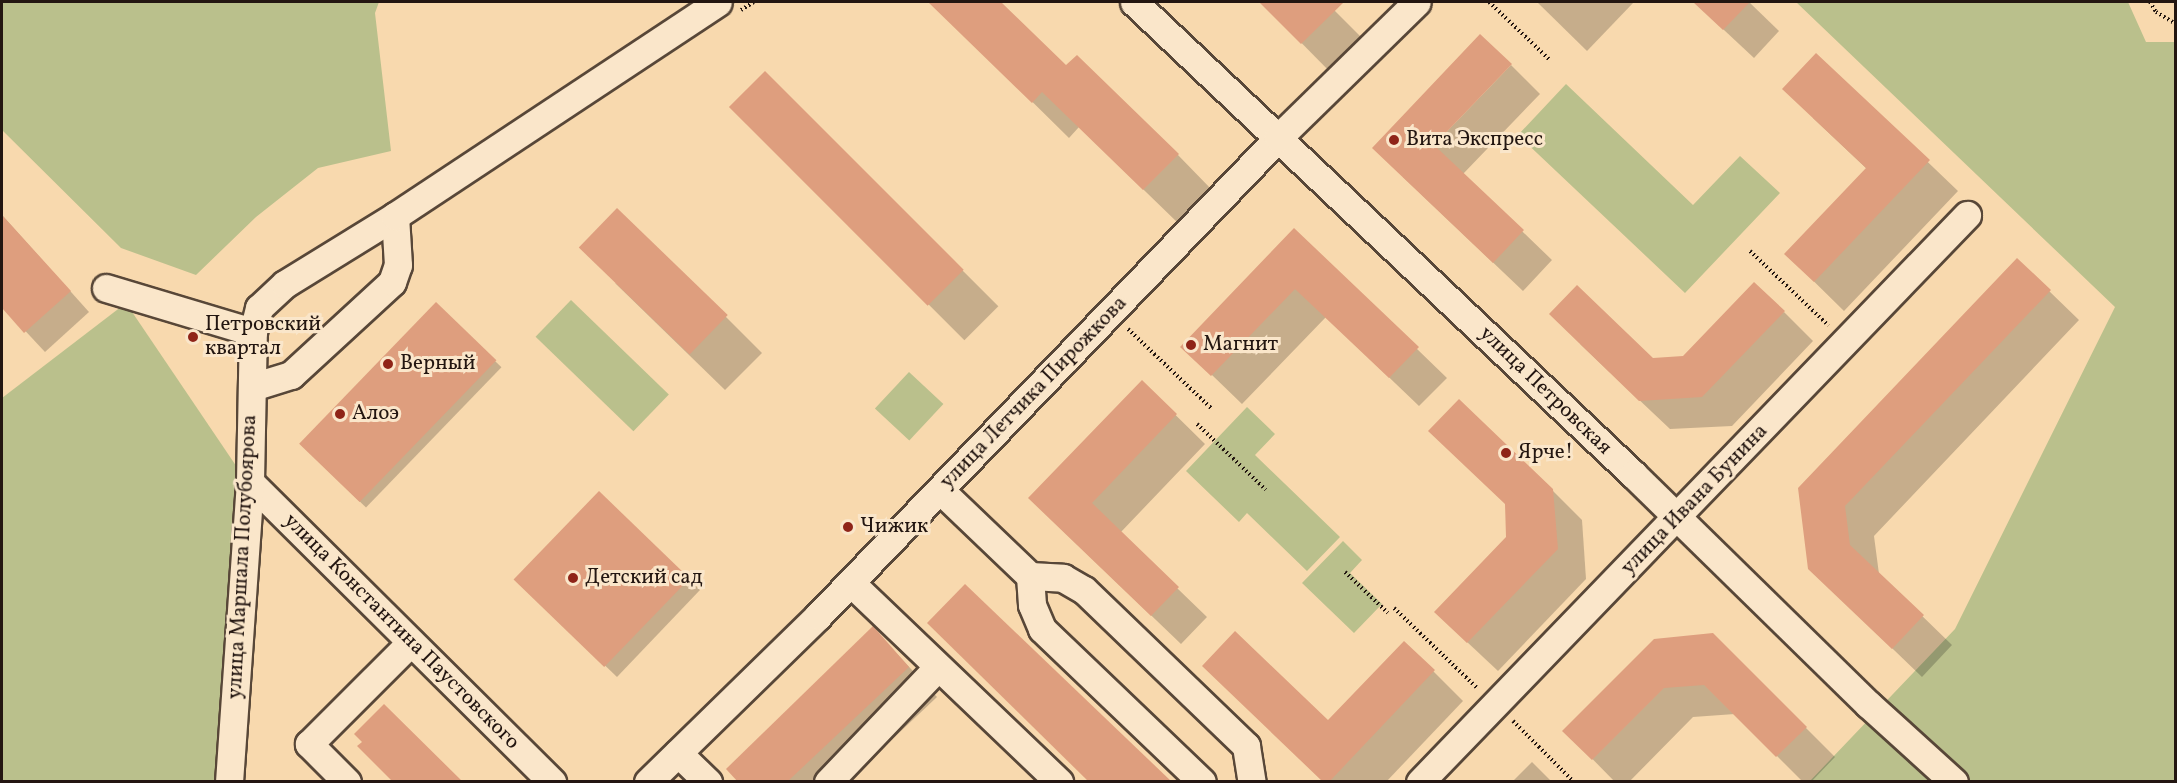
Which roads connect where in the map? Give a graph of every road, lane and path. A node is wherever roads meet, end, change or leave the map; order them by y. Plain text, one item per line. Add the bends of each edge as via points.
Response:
1 (754, 2) edge
2 (1134, 2) edge
3 (1417, 2) edge
4 (1489, 2) edge
5 (2150, 2) edge
6 (726, 8) edge
7 (2175, 24) edge
8 (1550, 60) dead end
9 (1278, 138) junction
10 (1967, 215) dead end
11 (395, 216) junction
12 (1750, 251) dead end
13 (106, 288) dead end
14 (1110, 313) junction
15 (253, 332) junction
16 (1845, 342) junction
17 (252, 387) junction
18 (1212, 409) dead end
19 (1197, 424) dead end
20 (250, 482) junction
21 (940, 490) junction
22 (1266, 490) dead end
23 (1677, 519) junction
24 (1345, 572) dead end
25 (1030, 576) junction
26 (851, 583) junction
27 (1394, 608) dead end
28 (1388, 613) dead end
29 (411, 642) junction
30 (938, 667) junction
31 (1495, 704) junction
32 (678, 753) junction
33 (229, 782) edge
34 (347, 782) edge
35 (552, 782) edge
36 (648, 782) edge
37 (708, 782) edge
38 (828, 782) edge
39 (1059, 782) edge
40 (1202, 782) edge
41 (1252, 782) edge
42 (1420, 782) edge
43 (1574, 782) edge
44 (1954, 782) edge

1 - 6 path
2 - 9 street, улица Петровская
3 - 9 street, улица Летчика Пирожкова
4 - 8 path
5 - 7 path via 2156,12
6 - 11 street, улица Маршала Полубоярова
9 - 14 street, улица Летчика Пирожкова
9 - 23 street, улица Петровская
10 - 16 street, улица Ивана Бунина
11 - 15 street, улица Маршала Полубоярова via 267,297 255,316
11 - 17 street via 398,265 392,282 291,375
12 - 16 path
13 - 15 street
14 - 18 path
14 - 21 street, улица Летчика Пирожкова
15 - 17 street, улица Маршала Полубоярова
16 - 23 street, улица Ивана Бунина
17 - 20 street, улица Маршала Полубоярова
19 - 22 path
20 - 29 street, улица Константина Паустовского
20 - 33 street, улица Маршала Полубоярова
21 - 25 street
21 - 26 street, улица Летчика Пирожкова
23 - 31 street, улица Ивана Бунина
23 - 44 street, улица Петровская
24 - 28 path
25 - 40 street via 1032,605 1042,629
25 - 41 street via 1063,578 1084,590 1246,746
26 - 30 street
26 - 32 street, улица Летчика Пирожкова
27 - 31 path
29 - 34 street via 309,744
29 - 35 street, улица Константина Паустовского
30 - 38 street
30 - 39 street
31 - 42 street, улица Ивана Бунина
31 - 43 path
32 - 36 street, улица Летчика Пирожкова
32 - 37 street

